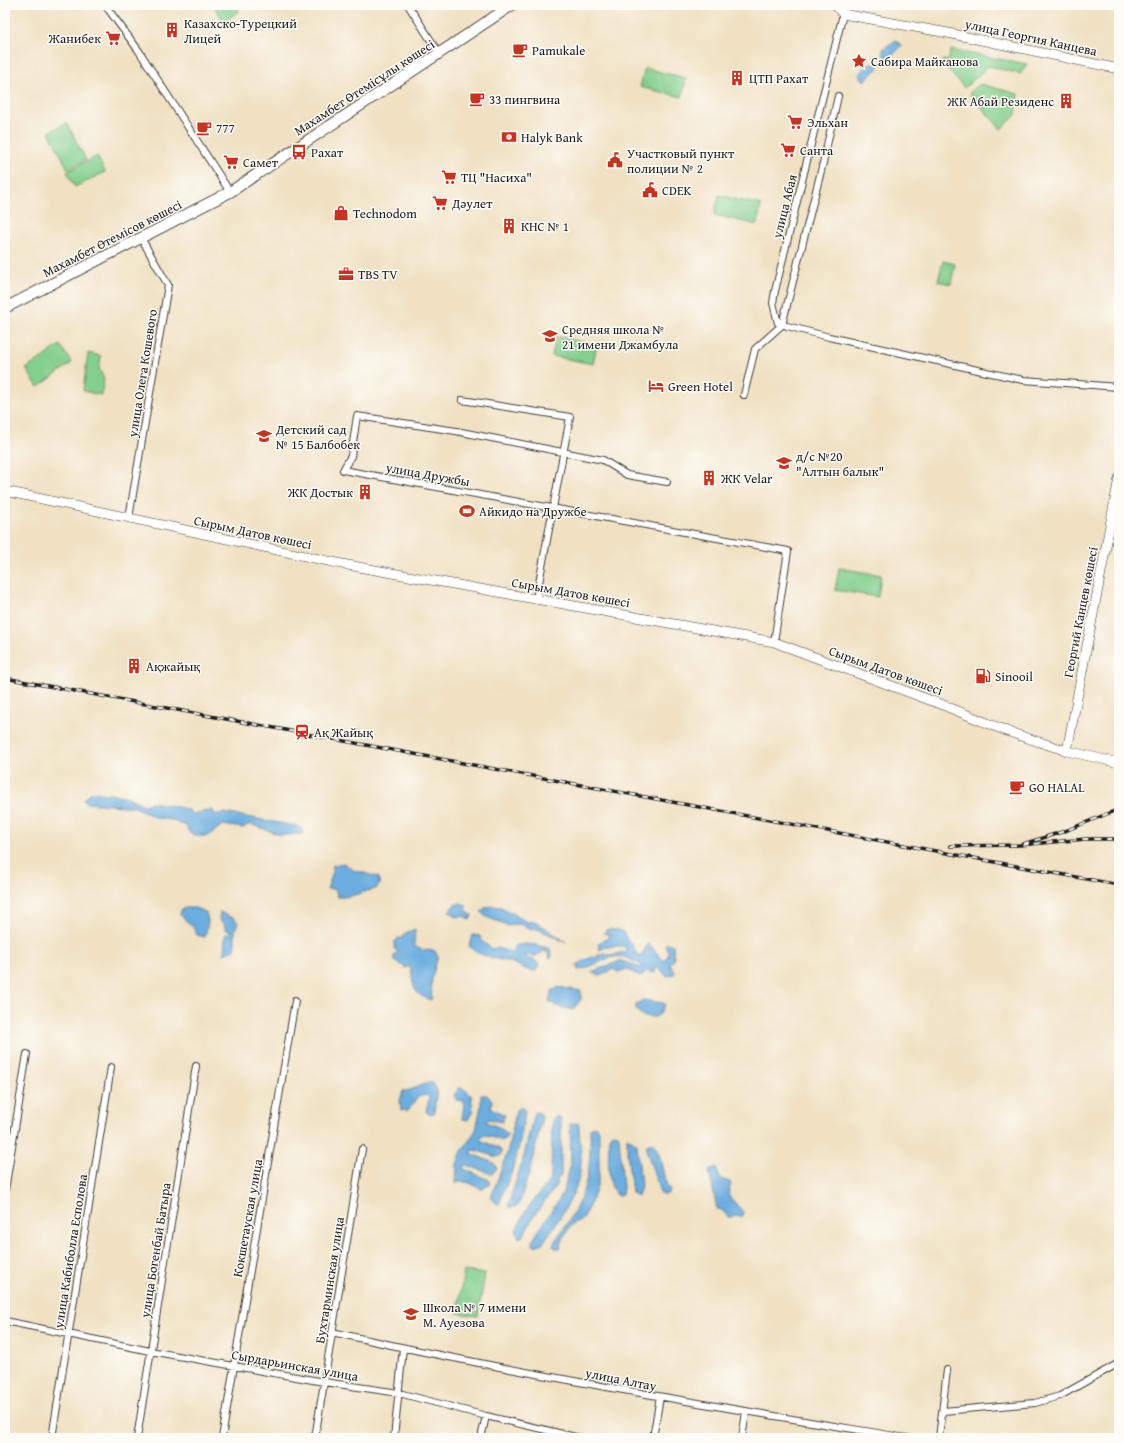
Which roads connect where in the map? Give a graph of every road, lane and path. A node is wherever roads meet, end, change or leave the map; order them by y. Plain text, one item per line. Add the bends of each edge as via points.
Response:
1 (105, 5) edge
2 (408, 5) edge
3 (512, 5) edge
4 (835, 5) edge
5 (843, 14) junction
6 (439, 53) junction
7 (1119, 69) edge
8 (838, 96) dead end
9 (230, 192) junction
10 (141, 238) junction
11 (5, 308) edge
12 (782, 325) junction
13 (1119, 386) edge
14 (744, 395) dead end
15 (462, 400) dead end
16 (562, 452) junction
17 (1119, 478) edge
18 (667, 482) dead end
19 (5, 491) edge
20 (554, 507) junction
21 (129, 518) junction
22 (536, 599) junction
23 (774, 642) junction
24 (1067, 751) junction
25 (1119, 763) edge
26 (295, 1001) dead end
27 (27, 1054) dead end
28 (111, 1066) dead end
29 (196, 1066) dead end
30 (362, 1149) dead end
31 (5, 1190) edge
32 (5, 1321) edge
33 (332, 1332) junction
34 (68, 1333) junction
35 (403, 1348) junction
36 (150, 1351) junction
37 (1119, 1363) edge
38 (233, 1366) junction
39 (947, 1370) dead end
40 (324, 1382) junction
41 (400, 1393) junction
42 (660, 1397) junction
43 (943, 1411) junction
44 (746, 1412) junction
45 (486, 1416) junction
46 (52, 1438) edge
47 (136, 1438) edge
48 (222, 1438) edge
49 (315, 1438) edge
50 (394, 1438) edge
51 (481, 1438) edge
52 (580, 1438) edge
53 (654, 1438) edge
54 (742, 1438) edge
55 (907, 1438) edge
56 (939, 1438) edge

1 - 9 street
2 - 6 street
3 - 6 main road, Махамбет Өтемісұлы көшесі
4 - 5 main road
5 - 7 main road, улица Георгия Канцева
5 - 12 street, улица Абая via 775,291 775,315 778,323
6 - 9 main road, Махамбет Өтемісұлы көшесі
8 - 12 street, улица Абая
9 - 10 main road, Махамбет Өтемісов көшесі
10 - 11 main road, Махамбет Өтемісов көшесі
10 - 21 street, улица Олега Кошевого via 168,285
12 - 13 street via 1023,380
12 - 14 street via 755,349
15 - 16 street via 570,417
16 - 18 street, улица Дружбы via 603,460 627,476
16 - 20 street
16 - 20 street, улица Дружбы via 357,416 351,456 343,470
17 - 24 main road, Георгий Канцев көшесі
19 - 21 main road, Сырым Датов көшесі
20 - 22 street
20 - 23 street, улица Дружбы via 788,551
21 - 22 main road, Сырым Датов көшесі via 346,564
22 - 23 main road, Сырым Датов көшесі
23 - 24 main road, Сырым Датов көшесі via 943,704 1009,732
24 - 25 main road, Сырым Датов көшесі
26 - 38 street, Кокшетауская улица
27 - 31 street
28 - 34 street, улица Кабиболла Есполова
29 - 36 street, улица Богенбай Батыра
30 - 33 street, Бухтарминская улица
32 - 34 street, Сырдарьинская улица
33 - 35 street, улица Алтау
33 - 40 street, Бухтарминская улица
34 - 36 street, Сырдарьинская улица
34 - 46 street, улица Кабиболла Есполова
35 - 41 street
35 - 42 street, улица Алтау
36 - 38 street, Сырдарьинская улица
36 - 47 street, улица Богенбай Батыра
37 - 43 street via 1060,1396 1035,1403
38 - 40 street, Сырдарьинская улица
38 - 48 street, Кокшетауская улица
39 - 43 street
40 - 41 street, Сырдарьинская улица
40 - 49 street, Бухтарминская улица
41 - 45 street, Сырдарьинская улица
41 - 50 street
42 - 44 street, улица Алтау
42 - 53 street
43 - 56 street
44 - 54 street
44 - 55 street, улица Алтау
45 - 51 street
45 - 52 street, Сырдарьинская улица

